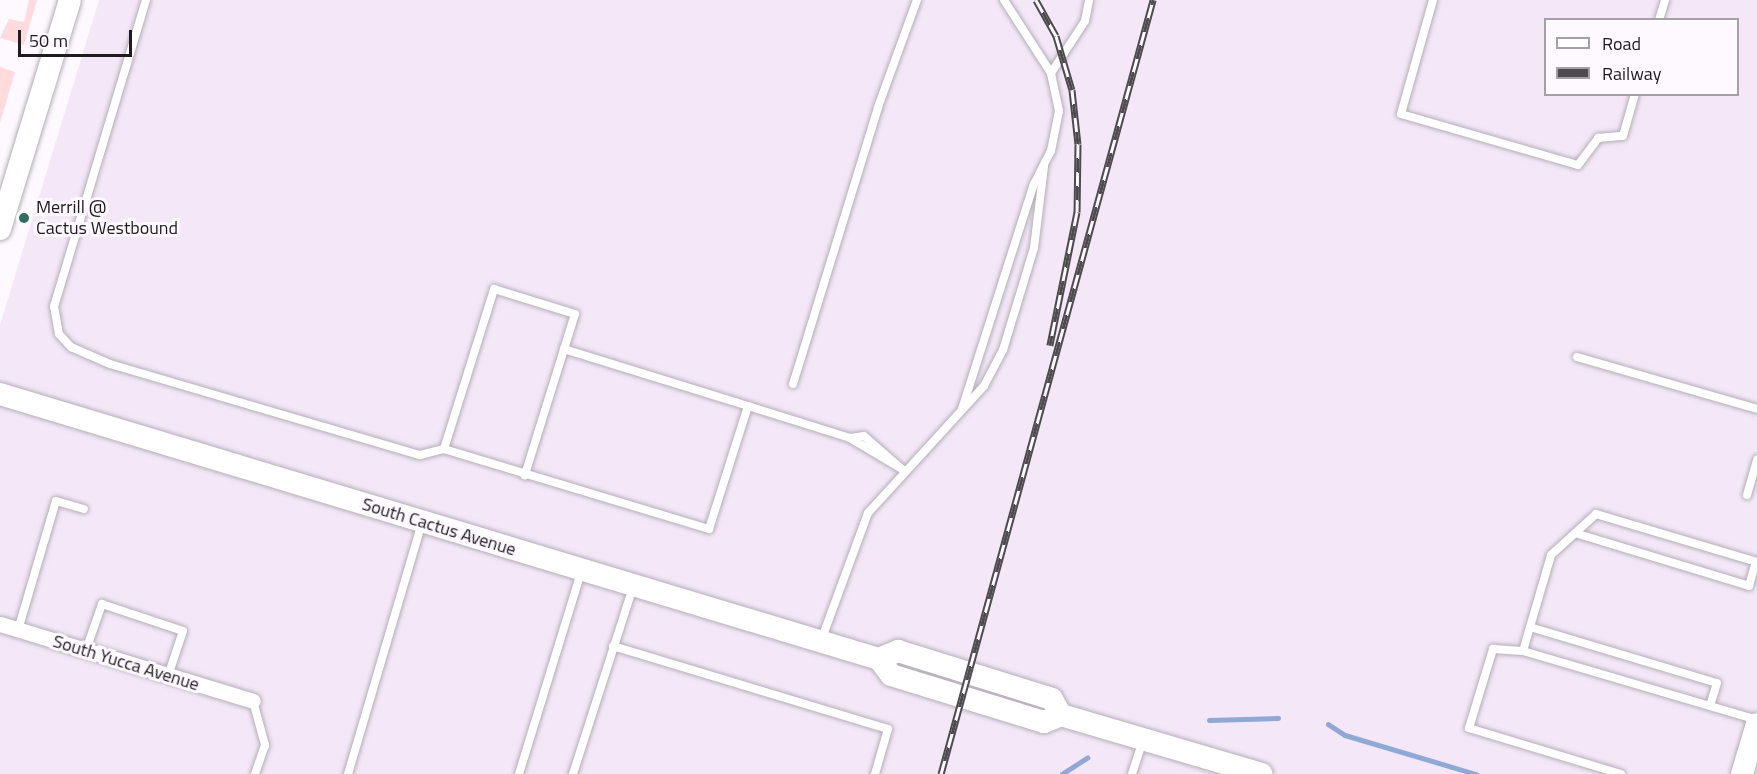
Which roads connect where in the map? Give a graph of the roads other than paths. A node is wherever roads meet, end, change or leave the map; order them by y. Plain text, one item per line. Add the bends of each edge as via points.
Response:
1 (70, 0) edge
2 (146, 0) edge
3 (917, 0) edge
4 (1004, 0) edge
5 (1089, 0) edge
6 (1433, 0) edge
7 (1665, 0) edge
8 (1660, 18) edge
9 (1052, 73) junction
10 (1634, 96) edge
11 (1044, 167) junction
12 (0, 229) edge
13 (564, 349) junction
14 (1577, 357) dead end
15 (794, 384) dead end
16 (0, 394) edge
17 (748, 406) junction
18 (1757, 409) edge
19 (959, 416) junction
20 (850, 438) junction
21 (444, 449) junction
22 (1757, 459) edge
23 (903, 470) junction
24 (525, 475) junction
25 (1747, 495) dead end
26 (84, 509) dead end
27 (422, 522) junction
28 (1575, 533) junction
29 (1757, 562) edge
30 (581, 570) junction
31 (633, 586) junction
32 (0, 624) edge
33 (1530, 627) junction
34 (18, 630) junction
35 (821, 643) junction
36 (614, 645) junction
37 (86, 650) junction
38 (1523, 651) junction
39 (168, 676) junction
40 (253, 701) joint
41 (1710, 706) junction
42 (1757, 722) edge
43 (1143, 739) junction
44 (1255, 773) edge
45 (255, 774) edge
46 (348, 774) edge
47 (519, 774) edge
48 (573, 774) edge
49 (875, 774) edge
50 (1132, 774) edge
51 (1622, 774) edge
52 (1742, 774) edge

1 - 12 main road
2 - 21 lane via 54,306 59,334 71,347 110,364 397,452 420,455
3 - 15 lane via 878,107
4 - 9 lane
5 - 9 lane via 1085,21
6 - 10 lane via 1401,114 1578,165 1598,138 1623,136
7 - 8 lane
9 - 11 lane via 1059,111
11 - 19 lane via 1034,184
11 - 19 lane via 1034,248 1003,350 984,386
13 - 17 lane
13 - 21 lane via 575,314 494,290
13 - 24 lane
14 - 18 lane
16 - 27 main road, South Cactus Avenue
17 - 20 lane
17 - 24 lane via 709,529
19 - 23 lane
20 - 23 lane
20 - 23 lane via 871,439
21 - 24 lane
22 - 25 lane
23 - 35 lane via 856,535
26 - 34 lane via 56,501
27 - 30 main road, South Cactus Avenue
27 - 46 lane
28 - 29 lane via 1596,514
28 - 29 lane via 1749,586
28 - 33 lane via 1551,555
30 - 31 main road, South Cactus Avenue
30 - 47 lane
31 - 35 main road, South Cactus Avenue
31 - 36 lane
32 - 34 street, South Yucca Avenue
33 - 38 lane
33 - 41 lane via 1717,683
34 - 37 street, South Yucca Avenue
35 - 43 main road, South Cactus Avenue via 879,659 891,675 1044,722 1060,715
36 - 48 lane
36 - 49 lane via 888,729
37 - 39 street, South Yucca Avenue
37 - 39 lane via 102,604 183,631
38 - 41 lane
38 - 51 lane via 1493,649 1469,728
39 - 40 street, South Yucca Avenue
40 - 45 lane via 265,745
41 - 42 lane
42 - 52 main road
43 - 44 main road, South Cactus Avenue
43 - 50 lane

